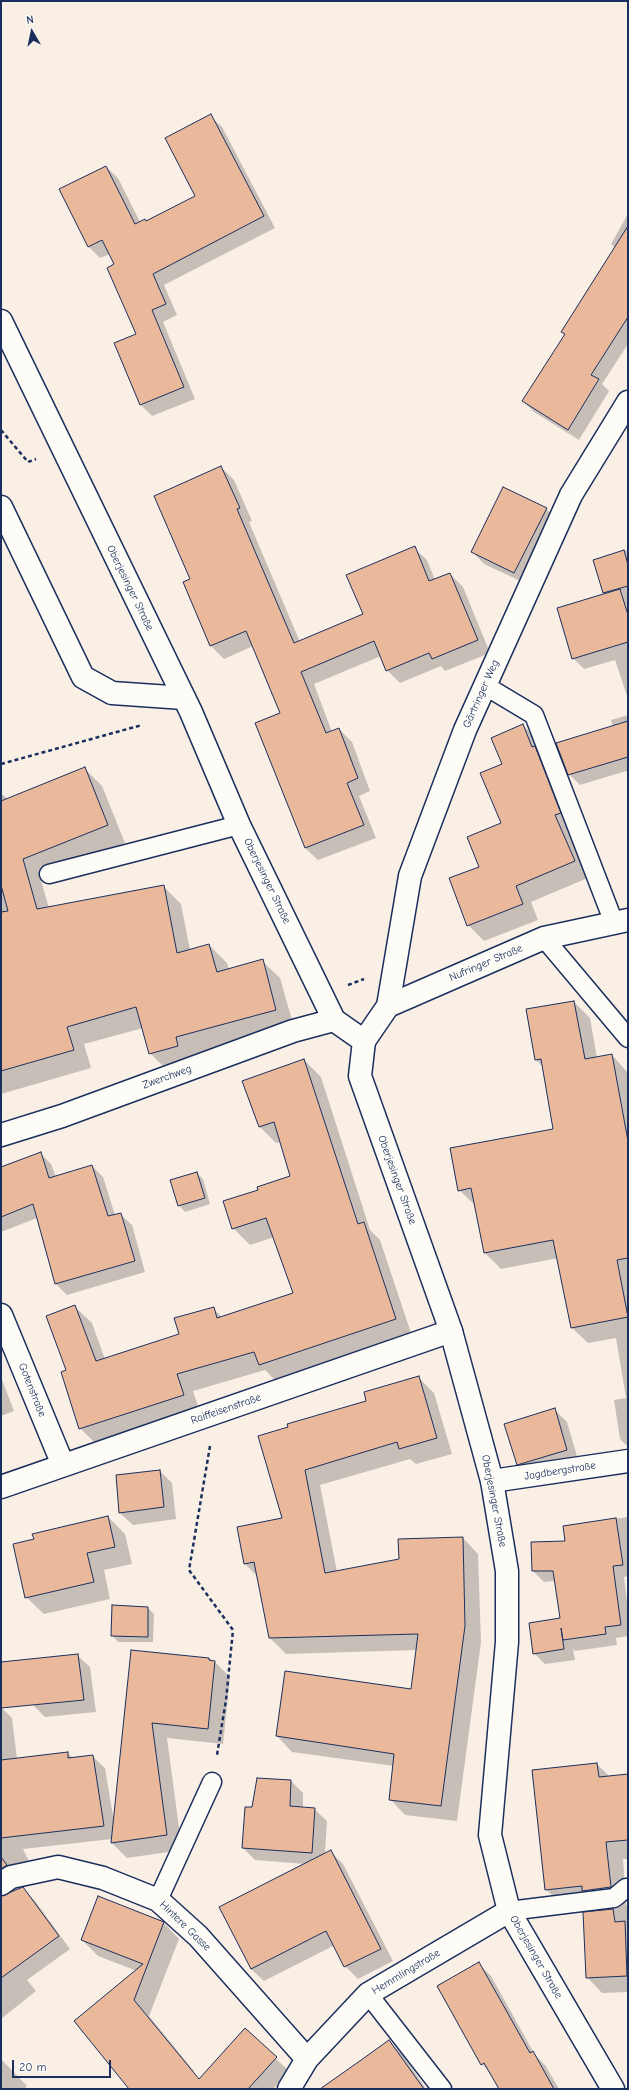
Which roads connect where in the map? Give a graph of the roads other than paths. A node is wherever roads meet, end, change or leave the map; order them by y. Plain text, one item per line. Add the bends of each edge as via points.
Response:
1 (1, 321) edge
2 (628, 402) edge
3 (1, 507) edge
4 (484, 685) junction
5 (184, 698) junction
6 (239, 824) junction
7 (49, 874) dead end
8 (621, 921) edge
9 (544, 938) junction
10 (388, 1006) junction
11 (334, 1020) junction
12 (628, 1038) edge
13 (364, 1041) junction
14 (1, 1135) edge
15 (1, 1315) edge
16 (452, 1331) junction
17 (628, 1461) edge
18 (63, 1466) junction
19 (492, 1481) junction
20 (1, 1487) edge
21 (212, 1782) road end
22 (1, 1884) edge
23 (626, 1888) dead end
24 (158, 1900) junction
25 (509, 1911) junction
26 (368, 1994) junction
27 (307, 2059) junction
28 (289, 2089) edge
29 (442, 2089) edge
30 (612, 2089) edge

1 - 5 street, Oberjesinger Straße
2 - 4 street, Gärtringer Weg via 571,495
3 - 5 street via 83,677 112,693
4 - 8 lane via 534,715
4 - 10 street, Gärtringer Weg via 464,730 410,876
5 - 6 street, Oberjesinger Straße
6 - 7 lane
6 - 11 street, Oberjesinger Straße
8 - 9 street, Nufringer Straße
9 - 10 street, Nufringer Straße
9 - 12 lane
10 - 13 street
11 - 13 street, Oberjesinger Straße
11 - 14 street, Zwerchweg via 293,1031 62,1116
13 - 16 street, Oberjesinger Straße via 360,1076
15 - 18 street, Gotenstraße
16 - 18 street, Raiffeisenstraße
16 - 19 street, Oberjesinger Straße
17 - 19 street, Jagdbergstraße
18 - 20 street, Raiffeisenstraße
19 - 25 street, Oberjesinger Straße via 507,1571 507,1642 490,1836
21 - 24 lane
22 - 24 street, Hintere Gasse via 11,1877 58,1867 103,1878
23 - 25 lane via 614,1898
24 - 27 street, Hintere Gasse via 198,1936
25 - 26 street, Hemmlingstraße
25 - 30 street, Oberjesinger Straße
26 - 27 street, Hemmlingstraße
26 - 29 lane
27 - 28 street, Hemmlingstraße

